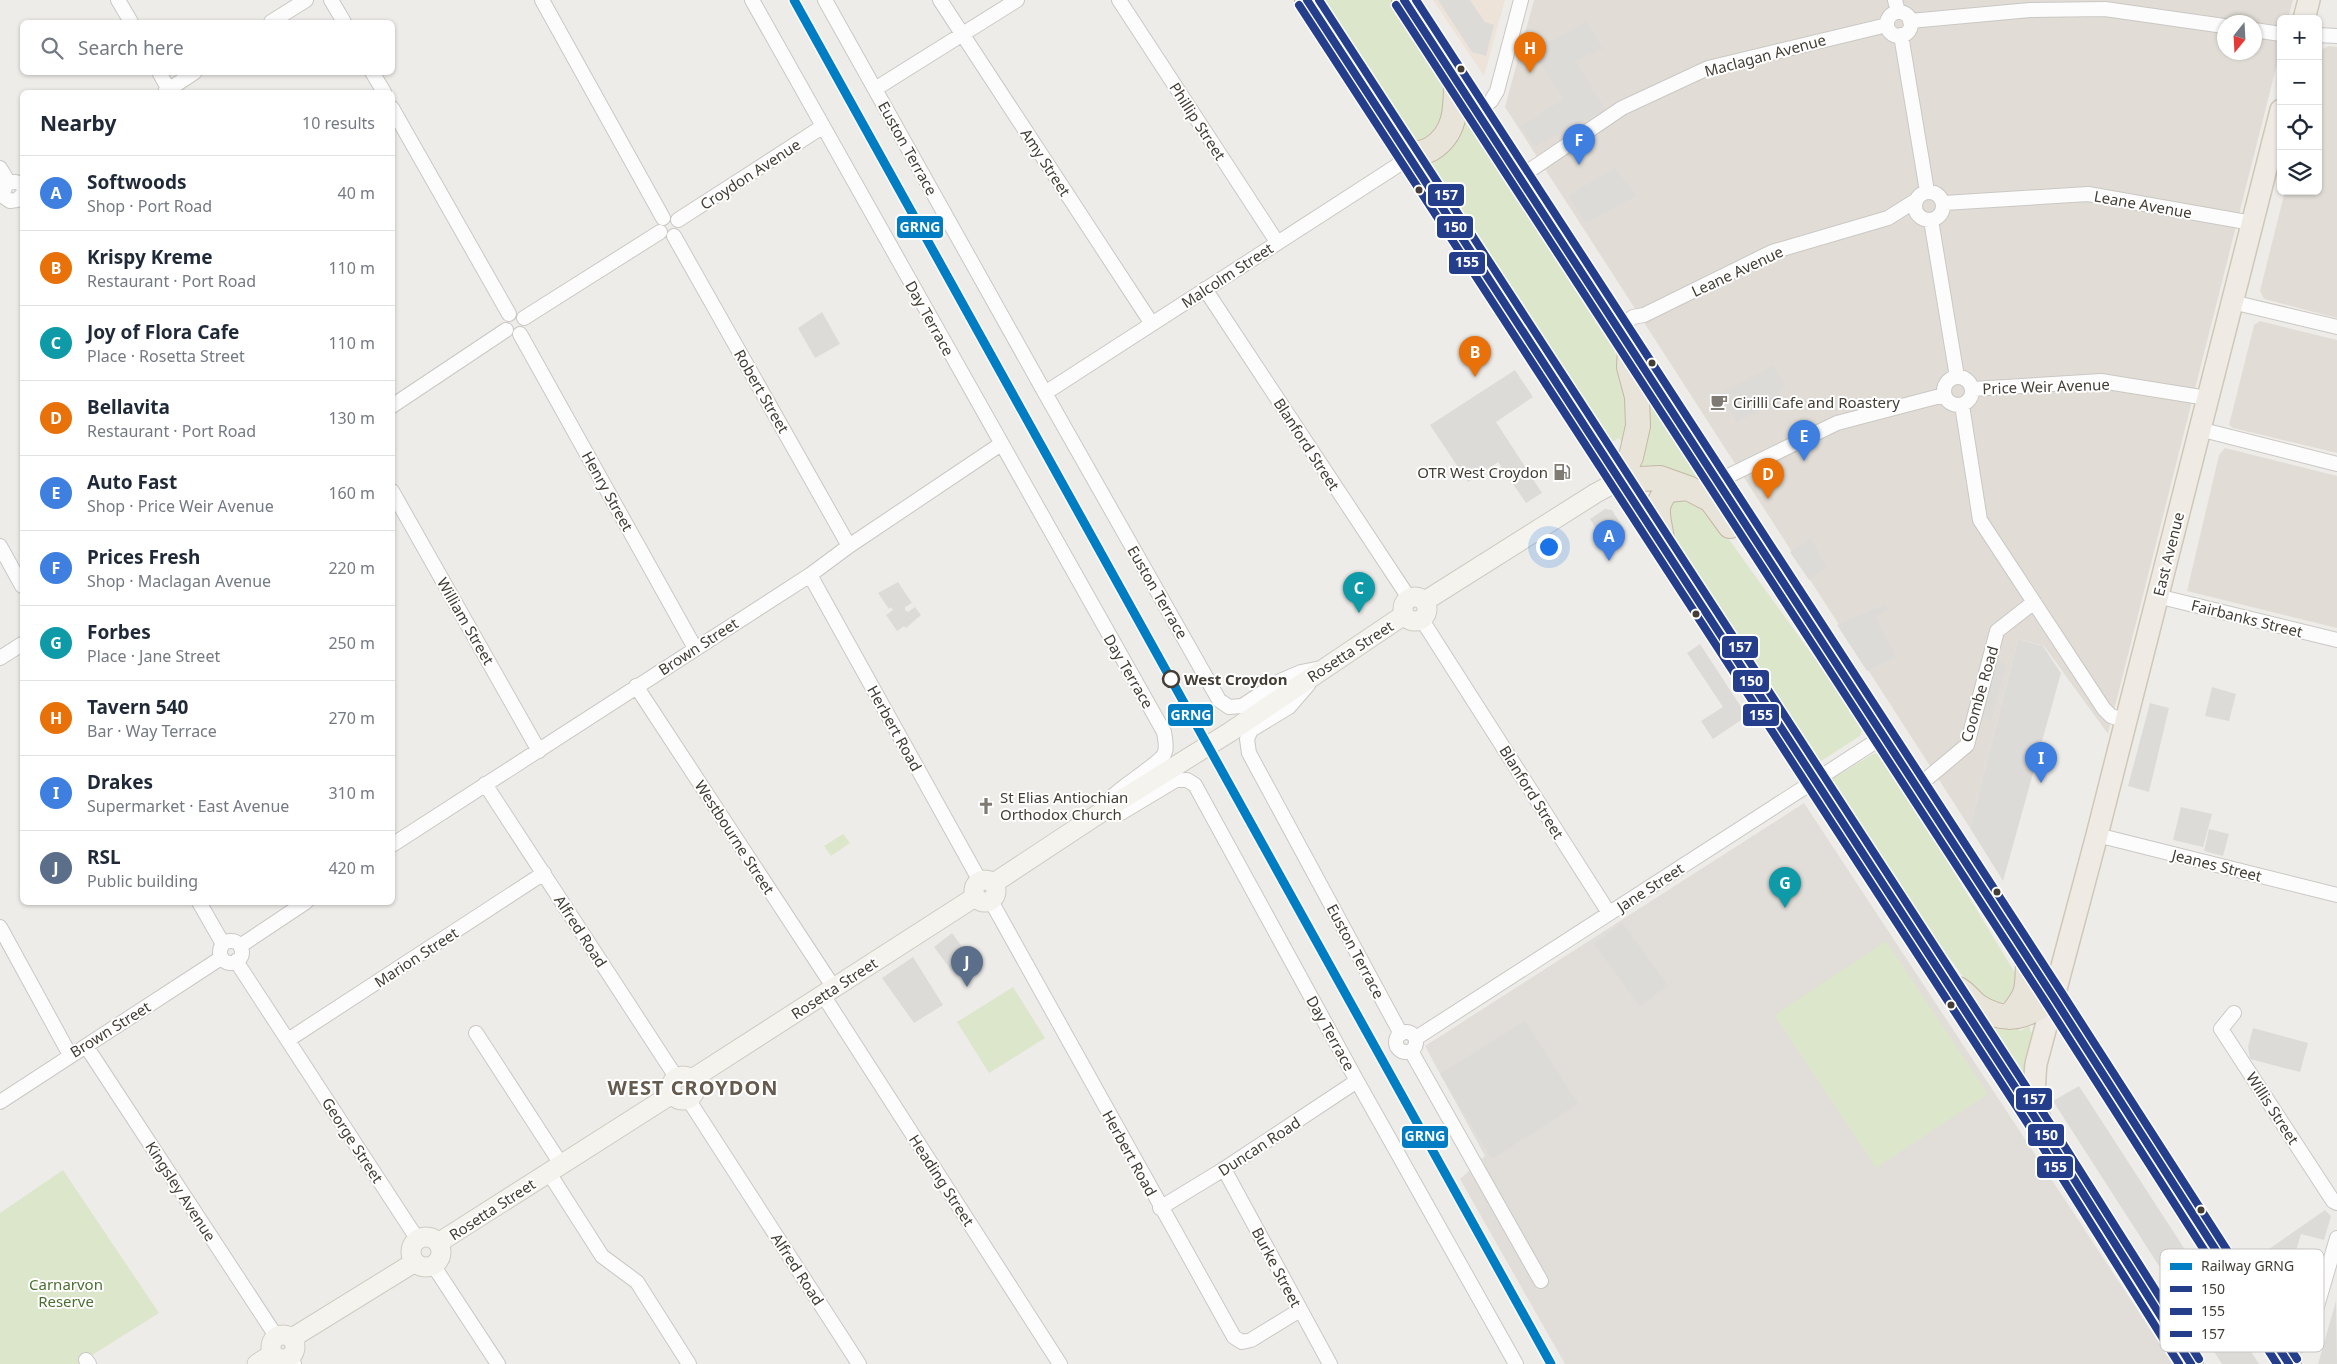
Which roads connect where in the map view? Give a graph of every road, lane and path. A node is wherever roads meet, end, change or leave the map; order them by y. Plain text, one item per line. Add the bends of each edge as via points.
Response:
1 (118, 0) edge
2 (306, 0) edge
3 (331, 0) edge
4 (542, 0) edge
5 (752, 0) edge
6 (825, 0) edge
7 (940, 0) edge
8 (1017, 0) edge
9 (1119, 0) edge
10 (1307, 0) edge
11 (1404, 0) edge
12 (1521, 0) edge
13 (2309, 0) edge
14 (2106, 5) edge
15 (1897, 6) edge
16 (2305, 15) edge
17 (130, 20) edge
18 (274, 20) edge
19 (343, 20) edge
20 (1910, 21) junction
21 (1887, 25) junction
22 (2217, 25) edge
23 (2262, 31) edge
24 (2277, 33) edge
25 (962, 34) junction
26 (1901, 35) junction
27 (2322, 35) edge
28 (2337, 36) edge
29 (160, 75) edge
30 (192, 75) edge
31 (374, 75) edge
32 (1456, 82) junction
33 (875, 89) junction
34 (167, 90) edge
35 (171, 90) edge
36 (383, 90) edge
37 (1476, 111) junction
38 (395, 113) edge
39 (2277, 126) edge
40 (822, 127) junction
41 (1409, 158) junction
42 (0, 168) edge
43 (1520, 177) junction
44 (16, 184) edge
45 (1927, 191) junction
46 (13, 200) edge
47 (1915, 201) junction
48 (1944, 203) junction
49 (663, 218) junction
50 (678, 220) junction
51 (1931, 220) junction
52 (2252, 223) junction
53 (660, 232) junction
54 (674, 236) junction
55 (1277, 242) junction
56 (1205, 289) junction
57 (2232, 302) junction
58 (509, 314) junction
59 (524, 318) junction
60 (1152, 324) junction
61 (2337, 327) edge
62 (506, 330) junction
63 (520, 334) junction
64 (1625, 336) junction
65 (1957, 377) junction
66 (1973, 389) junction
67 (1045, 393) junction
68 (1944, 395) junction
69 (2208, 398) junction
70 (395, 404) edge
71 (1962, 405) junction
72 (2200, 429) junction
73 (1001, 444) junction
74 (2337, 464) edge
75 (1620, 480) junction
76 (1718, 481) junction
77 (1688, 488) junction
78 (395, 496) edge
79 (0, 546) edge
80 (849, 546) junction
81 (1662, 546) junction
82 (1760, 548) junction
83 (810, 575) junction
84 (20, 582) edge
85 (2157, 596) junction
86 (2034, 602) junction
87 (1415, 608) junction
88 (2337, 640) edge
89 (20, 645) edge
90 (695, 648) junction
91 (0, 658) edge
92 (1323, 668) junction
93 (636, 686) junction
94 (2126, 721) junction
95 (1884, 736) junction
96 (539, 751) junction
97 (1815, 782) junction
98 (485, 784) junction
99 (1917, 787) junction
100 (1100, 814) junction
101 (2097, 835) junction
102 (395, 844) edge
103 (544, 873) junction
104 (985, 891) junction
105 (2337, 895) edge
106 (201, 905) edge
107 (302, 905) edge
108 (1609, 913) junction
109 (0, 927) edge
110 (240, 946) junction
111 (222, 951) junction
112 (2028, 958) junction
113 (236, 961) junction
114 (1948, 983) junction
115 (829, 992) junction
116 (2054, 998) junction
117 (2234, 1013) dead end
118 (2009, 1017) junction
119 (476, 1032) dead end
120 (1401, 1034) junction
121 (1416, 1038) junction
122 (288, 1040) junction
123 (86, 1046) junction
124 (1411, 1051) junction
125 (70, 1055) junction
126 (1357, 1081) junction
127 (682, 1087) junction
128 (0, 1102) edge
129 (2045, 1133) junction
130 (555, 1168) junction
131 (1224, 1169) junction
132 (2337, 1203) edge
133 (1160, 1208) junction
134 (2337, 1238) edge
135 (418, 1240) junction
136 (438, 1243) junction
137 (2215, 1249) edge
138 (415, 1262) junction
139 (433, 1265) junction
140 (1541, 1281) dead end
141 (2324, 1282) edge
142 (1300, 1310) junction
143 (2160, 1315) edge
144 (280, 1352) edge
145 (2183, 1352) edge
146 (498, 1364) edge
147 (689, 1364) edge
148 (859, 1364) edge
149 (1060, 1364) edge
150 (1330, 1364) edge
151 (1516, 1364) edge
152 (2191, 1364) edge

1 - 17 street
2 - 18 street
3 - 19 street
4 - 49 street
5 - 40 street, Day Terrace
6 - 33 street, Euston Terrace
7 - 25 street, Amy Street
8 - 25 street
9 - 55 street, Phillip Street
10 - 41 highway
11 - 32 highway
12 - 37 street via 1497,91 1491,101
13 - 16 main road
14 - 20 street
14 - 22 street
15 - 20 street
15 - 21 street
20 - 26 street via 1909,29
21 - 26 street via 1891,32
21 - 43 street, Maclagan Avenue via 1708,68 1622,108
23 - 24 street
25 - 33 street
25 - 60 street, Amy Street
26 - 45 street
27 - 28 street
29 - 34 street
30 - 35 street
31 - 36 street
32 - 37 highway
32 - 41 highway via 1456,112 1447,135 1433,148
33 - 67 street, Euston Terrace
37 - 43 highway
38 - 58 street
39 - 52 main road, East Avenue
40 - 50 street, Croydon Avenue
40 - 73 street, Day Terrace
41 - 55 street, Malcolm Street
41 - 75 highway
42 - 44 street
43 - 64 highway
44 - 46 street via 4,189
45 - 47 street
45 - 48 street via 1939,196
47 - 51 street via 1918,215
47 - 64 street, Leane Avenue via 1888,218 1772,252 1634,317
48 - 51 street via 1940,215
48 - 52 street, Leane Avenue via 2088,194
49 - 50 street via 672,216
49 - 53 street via 658,226
50 - 54 street via 680,228
51 - 65 street
52 - 57 main road, East Avenue
53 - 54 street via 668,238
53 - 59 street
54 - 80 street, Robert Street
55 - 56 street, Malcolm Street
56 - 60 street, Malcolm Street
56 - 87 street, Blanford Street
57 - 61 street
57 - 69 main road, East Avenue
58 - 59 street via 518,313
58 - 62 street via 504,323
59 - 63 street via 526,325
60 - 67 street, Malcolm Street
62 - 63 street
62 - 70 street
63 - 90 street, Henry Street
64 - 75 highway via 1629,367 1638,397 1638,426
64 - 76 highway
65 - 66 street via 1968,380
65 - 68 street via 1945,384
66 - 69 street, Price Weir Avenue via 2100,381
66 - 71 street via 1970,400
67 - 92 street, Euston Terrace via 1220,700 1230,707 1242,706 1280,681 1301,672
68 - 71 street via 1950,403
68 - 76 street via 1837,423
69 - 72 main road, East Avenue
71 - 86 street via 1980,520
72 - 74 street
72 - 85 main road, East Avenue
73 - 80 street, Brown Street
73 - 100 street, Day Terrace via 1164,732 1166,751 1162,759 1116,793
75 - 77 highway via 1660,478
75 - 81 highway
75 - 87 street, Rosetta Street
76 - 82 highway
77 - 81 highway via 1668,490 1661,497 1656,514
77 - 82 highway via 1711,500 1745,546
78 - 96 street, William Street
79 - 84 street
80 - 83 street, Brown Street
81 - 97 highway
82 - 95 highway
83 - 90 street, Brown Street
83 - 104 street, Herbert Road
85 - 88 street, Fairbanks Street
85 - 94 main road, East Avenue
86 - 94 street via 2104,710
86 - 99 street, Coombe Road via 1997,631 1967,745
87 - 92 street, Rosetta Street
87 - 108 street, Blanford Street
89 - 91 street
90 - 93 street, Brown Street
92 - 100 street, Rosetta Street via 1230,732
92 - 120 street, Euston Terrace via 1289,707 1252,730 1247,739 1250,753
93 - 96 street, Brown Street
93 - 115 street, Westbourne Street
94 - 101 main road, East Avenue
95 - 97 street, Jane Street
95 - 99 highway
96 - 98 street, Brown Street
97 - 108 street, Jane Street
97 - 114 highway
98 - 102 street, Brown Street
98 - 103 street, Alfred Road
99 - 112 highway
100 - 104 street, Rosetta Street
100 - 126 street, Day Terrace via 1122,813 1176,780 1186,780 1195,785
101 - 105 street, Jeanes Street
101 - 116 main road, East Avenue
103 - 122 street, Marion Street
103 - 127 street, Alfred Road
104 - 115 street, Rosetta Street
104 - 133 street, Herbert Road
106 - 111 street
107 - 110 street
108 - 121 street, Jane Street
109 - 125 street
110 - 111 street via 233,941
110 - 113 street via 242,953
111 - 113 street via 227,962
111 - 123 street, Brown Street
112 - 116 highway
112 - 118 highway via 2027,992
113 - 122 street, George Street
114 - 118 highway via 1964,992 1977,1006 1994,1015
114 - 129 highway
115 - 127 street, Rosetta Street
115 - 149 street, Heading Street
116 - 118 highway via 2036,1011
116 - 129 main road, East Avenue via 2036,1064 2034,1085 2035,1107
116 - 137 highway
117 - 132 street, Willis Street via 2221,1029
119 - 130 street
120 - 121 street via 1407,1032
120 - 124 street via 1397,1047
121 - 124 street via 1415,1048
122 - 135 street, George Street
123 - 125 street, Brown Street
123 - 144 street, Kingsley Avenue
124 - 140 street
125 - 128 street, Brown Street
126 - 131 street, Duncan Road
126 - 151 street, Day Terrace
127 - 130 street, Rosetta Street
127 - 148 street, Alfred Road
129 - 143 highway
130 - 136 street, Rosetta Street
130 - 147 street via 602,1256 637,1282
131 - 133 street, Duncan Road
131 - 142 street, Burke Street
133 - 142 street, Herbert Road via 1234,1337 1242,1342 1251,1340
134 - 141 street
135 - 136 street via 428,1238
135 - 138 street via 411,1254
136 - 139 street via 441,1253
138 - 139 street via 425,1267
138 - 144 street
139 - 146 street
142 - 150 street, Burke Street
145 - 152 highway

